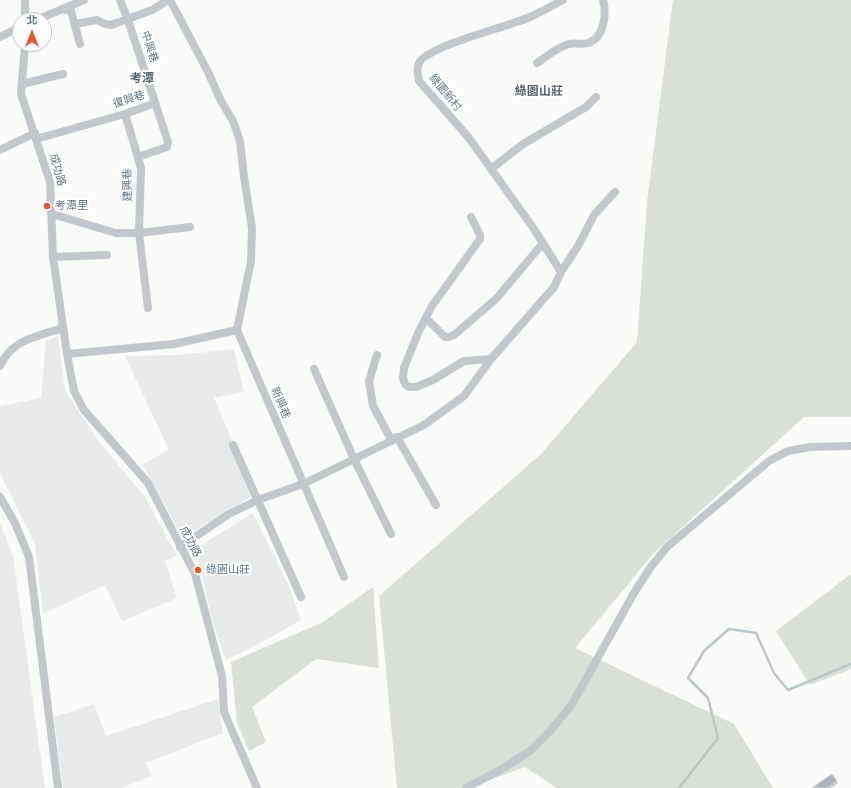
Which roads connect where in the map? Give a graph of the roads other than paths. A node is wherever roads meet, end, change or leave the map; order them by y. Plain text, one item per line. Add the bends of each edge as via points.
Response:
1 (25, 0) edge
2 (84, 0) edge
3 (120, 0) edge
4 (169, 0) edge
5 (563, 0) edge
6 (603, 0) edge
7 (61, 9) junction
8 (25, 12) edge
9 (52, 13) edge
10 (128, 20) junction
11 (75, 24) junction
12 (12, 31) edge
13 (0, 37) edge
14 (80, 44) dead end
15 (24, 52) edge
16 (537, 63) dead end
17 (63, 74) dead end
18 (22, 84) junction
19 (596, 97) dead end
20 (155, 104) junction
21 (125, 114) junction
22 (36, 136) junction
23 (0, 150) edge
24 (138, 157) junction
25 (491, 169) junction
26 (615, 192) dead end
27 (52, 214) junction
28 (471, 217) dead end
29 (190, 228) dead end
30 (139, 233) junction
31 (543, 244) junction
32 (107, 255) dead end
33 (53, 257) junction
34 (561, 272) junction
35 (148, 308) dead end
36 (426, 318) junction
37 (63, 328) junction
38 (236, 330) junction
39 (67, 354) junction
40 (377, 355) dead end
41 (491, 360) junction
42 (0, 366) edge
43 (314, 369) dead end
44 (395, 439) junction
45 (233, 445) dead end
46 (851, 446) edge
47 (354, 460) junction
48 (303, 484) junction
49 (0, 497) edge
50 (258, 500) junction
51 (436, 505) dead end
52 (391, 534) dead end
53 (180, 547) junction
54 (344, 577) dead end
55 (301, 597) dead end
56 (58, 788) edge
57 (257, 788) edge
58 (466, 788) edge

1 - 8 street
2 - 7 street
3 - 10 street, 中興巷
4 - 10 street, 中興巷
4 - 38 street via 233,121 240,141 252,228 252,261
5 - 25 street, 綠園新村 via 529,17 429,53 419,62 419,81 469,138
6 - 16 street via 605,22 596,40 587,44 568,44
7 - 9 street
7 - 11 street via 71,11
10 - 11 street via 111,25 97,20
10 - 20 street, 中興巷
11 - 14 street
12 - 13 street
15 - 18 street, 成功路
17 - 18 street
18 - 22 street, 成功路 via 22,94
19 - 25 street via 586,107 523,144
20 - 21 street, 復興巷
20 - 24 street, 復興巷 via 168,145
21 - 22 street, 復興巷
21 - 24 street, 建興巷
22 - 23 street, 復興巷
22 - 27 street, 成功路 via 50,182
24 - 30 street, 建興巷 via 141,173
25 - 31 street, 綠園新村
26 - 34 street via 594,215
27 - 30 street via 116,233
27 - 33 street, 成功路
28 - 36 street via 480,239
29 - 30 street
30 - 35 street, 建興巷
31 - 34 street, 綠園新村
31 - 36 street via 496,299 454,335 445,337
32 - 33 street
33 - 37 street, 成功路
34 - 41 street via 554,287
36 - 41 street via 404,368 403,378 409,387 433,380 464,361
37 - 39 street, 成功路
37 - 42 street via 16,345 5,356
38 - 39 street via 174,344
38 - 48 street, 新興巷
39 - 53 street, 成功路 via 74,391 84,410 148,483
40 - 44 street via 369,381 373,406
41 - 44 street via 464,396 424,425
43 - 47 street
44 - 47 street
44 - 51 street
45 - 50 street
46 - 58 street via 810,447 788,452 769,461 667,547 634,592 572,704 551,730 530,751
47 - 48 street
47 - 52 street
48 - 50 street
48 - 54 street, 新興巷
49 - 56 street via 16,523 29,558
50 - 53 street via 229,514
50 - 55 street
53 - 57 street, 成功路 via 195,574 222,676 224,712

